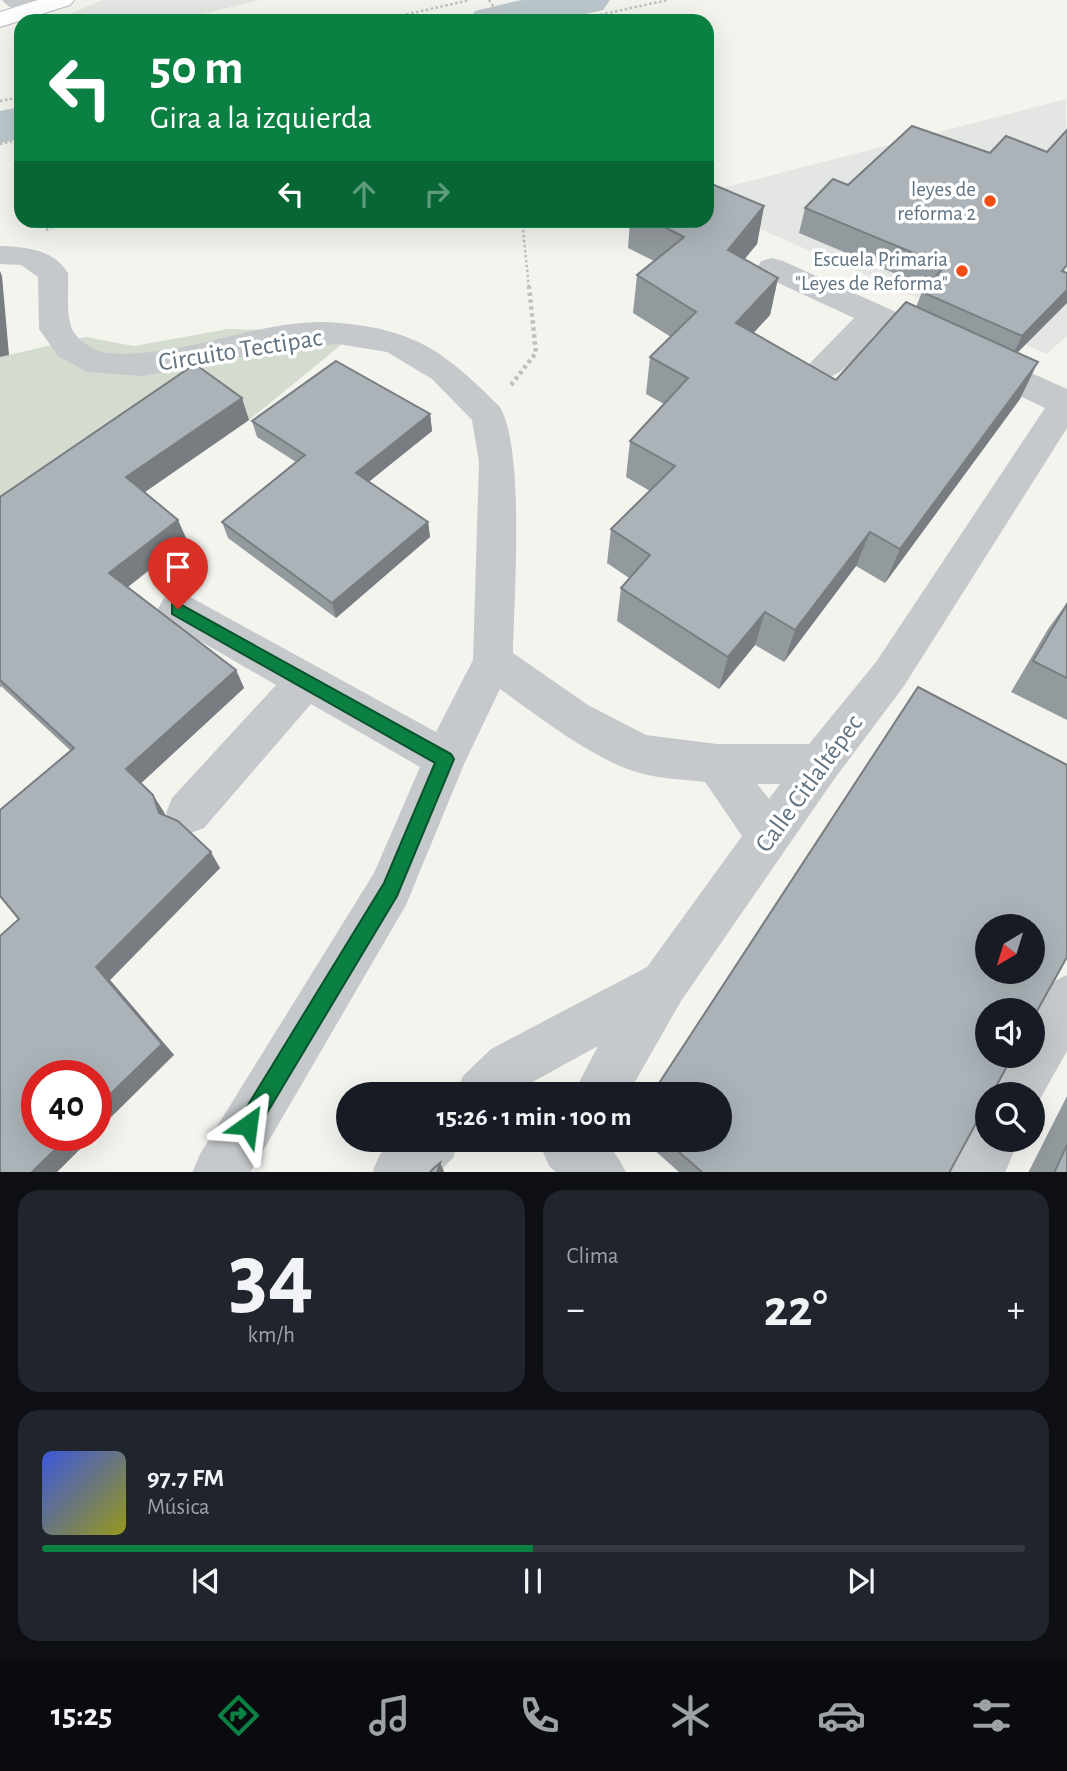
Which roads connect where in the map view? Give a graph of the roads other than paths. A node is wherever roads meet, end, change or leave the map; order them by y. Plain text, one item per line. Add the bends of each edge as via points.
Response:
1 (62, 0) edge
2 (24, 5) edge
3 (0, 20) edge
4 (0, 255) edge
5 (772, 268) dead end
6 (874, 316) junction
7 (823, 370) edge
8 (1066, 402) edge
9 (178, 609) dead end
10 (493, 661) junction
11 (305, 682) junction
12 (445, 759) junction
13 (718, 764) junction
14 (820, 764) junction
15 (188, 813) dead end
16 (769, 836) junction
17 (664, 984) junction
18 (1067, 1000) edge
19 (493, 1082) edge
20 (606, 1082) edge
21 (1023, 1082) edge
22 (420, 1152) edge
23 (986, 1152) edge
24 (219, 1172) edge
25 (399, 1172) edge
26 (976, 1172) edge

1 - 2 main road
2 - 3 main road
4 - 10 street, Circuito Tectipac via 28,256 53,273 55,329 69,348 99,364 142,365 289,337 338,333 396,343 443,371 488,416 497,462
5 - 6 street
6 - 7 street
6 - 8 street
8 - 14 street, Calle Citlaltépec via 908,683
9 - 11 street
10 - 12 street
10 - 13 street via 573,718 640,754
11 - 12 street
11 - 15 street
12 - 24 street via 390,889
13 - 14 street
13 - 16 street
14 - 16 street, Calle Citlaltépec
16 - 17 street, Calle Citlaltépec
17 - 19 street, Calle Citlaltépec via 509,1067
17 - 20 street
18 - 21 street
22 - 25 street
23 - 26 street

